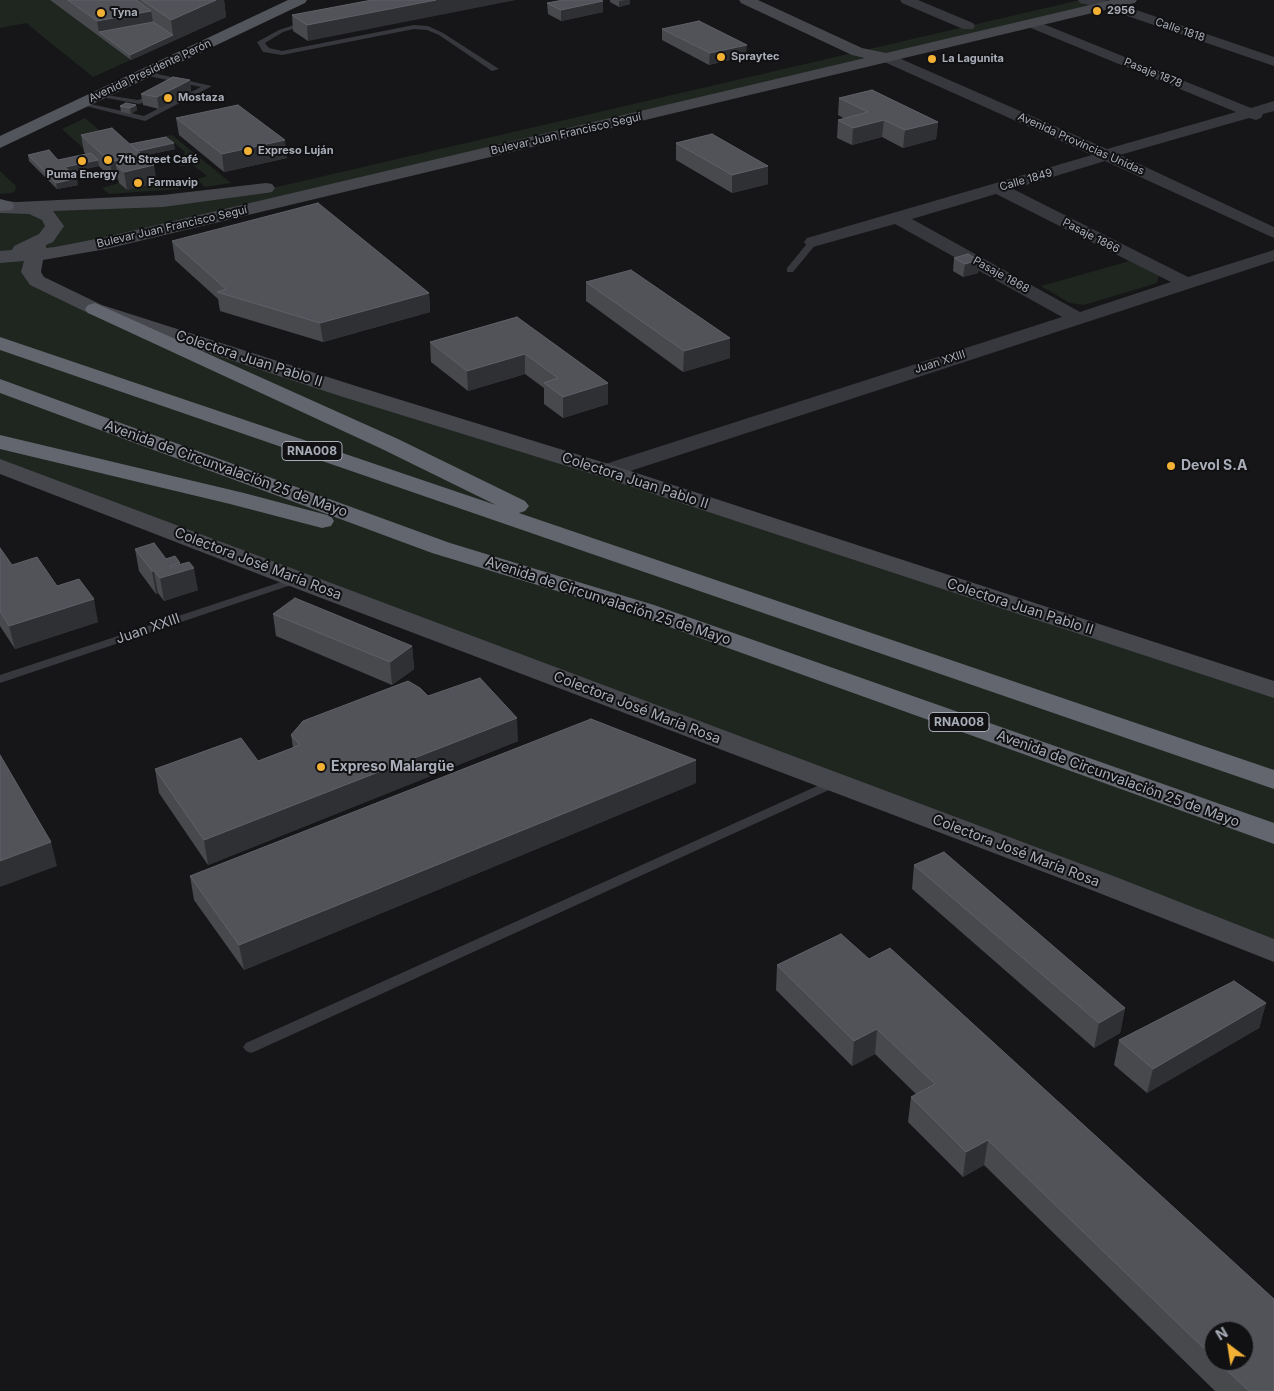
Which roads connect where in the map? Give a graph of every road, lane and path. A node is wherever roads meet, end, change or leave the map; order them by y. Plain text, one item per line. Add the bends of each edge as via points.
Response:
1 (277, 0) edge
2 (300, 0) edge
3 (746, 0) edge
4 (768, 0) edge
5 (907, 0) edge
6 (1080, 0) edge
7 (1085, 0) edge
8 (1130, 0) edge
9 (1108, 5) junction
10 (319, 19) edge
11 (1031, 23) junction
12 (968, 26) junction
13 (873, 53) junction
14 (1274, 62) edge
15 (495, 69) dead end
16 (147, 73) junction
17 (185, 81) junction
18 (100, 96) junction
19 (82, 104) junction
20 (1274, 106) edge
21 (1250, 113) junction
22 (1274, 122) edge
23 (0, 130) edge
24 (0, 143) edge
25 (1106, 155) junction
26 (997, 188) junction
27 (7, 206) edge
28 (896, 218) junction
29 (1274, 233) edge
30 (813, 242) joint
31 (35, 250) junction
32 (1274, 255) edge
33 (0, 256) edge
34 (790, 270) dead end
35 (1186, 284) junction
36 (95, 310) junction
37 (1079, 319) junction
38 (0, 343) edge
39 (0, 386) edge
40 (0, 442) edge
41 (0, 466) edge
42 (607, 471) junction
43 (441, 548) junction
44 (624, 558) junction
45 (296, 580) junction
46 (0, 679) edge
47 (1274, 690) edge
48 (1274, 780) edge
49 (835, 782) junction
50 (1274, 834) edge
51 (1274, 951) edge
52 (251, 1047) dead end

1 - 23 main road, Avenida Presidente Perón
2 - 16 main road, Avenida Presidente Perón
3 - 13 main road, Avenida Provincias Unidas
4 - 13 main road, Avenida Provincias Unidas
5 - 12 street
6 - 12 main road, Bulevar Juan Francisco Seguí
7 - 9 street, Calle 1818
8 - 9 main road, Bulevar Juan Francisco Seguí
9 - 11 main road, Bulevar Juan Francisco Seguí
9 - 14 street, Calle 1818
10 - 15 lane via 281,31 261,42 266,50 282,53 414,27 428,28
11 - 13 main road, Bulevar Juan Francisco Seguí
11 - 21 street, Pasaje 1878
12 - 13 main road, Bulevar Juan Francisco Seguí
13 - 25 street, Avenida Provincias Unidas
13 - 27 main road, Bulevar Juan Francisco Seguí via 277,187 163,201
13 - 31 main road, Bulevar Juan Francisco Seguí via 106,243 55,253
16 - 17 lane
16 - 18 main road, Avenida Presidente Perón
17 - 18 lane via 139,102
17 - 19 lane via 208,86 146,119
18 - 19 main road, Avenida Presidente Perón
19 - 24 main road, Avenida Presidente Perón
20 - 21 street, Calle 1849
21 - 22 street, Pasaje 1878
21 - 25 street, Calle 1849
25 - 26 street, Calle 1849
25 - 29 street, Avenida Provincias Unidas
26 - 28 street, Calle 1849
26 - 35 street, Pasaje 1866
27 - 31 main road via 42,212 53,221 52,232
28 - 30 street, Calle 1849
28 - 37 street, Pasaje 1868
30 - 34 lane, Calle 1849
31 - 33 main road, Bulevar Juan Francisco Seguí
31 - 36 main road, Colectora Juan Pablo II via 30,272 37,281
32 - 35 street, Juan XXIII
35 - 37 street, Juan XXIII
36 - 42 main road, Colectora Juan Pablo II
36 - 44 highway, RNA008 via 390,444
37 - 42 street, Juan XXIII
38 - 44 highway, RNA008
39 - 43 highway, Avenida de Circunvalación 25 de Mayo / RNA008
40 - 43 highway
41 - 45 main road, Colectora José María Rosa
42 - 47 main road, Colectora Juan Pablo II
43 - 50 highway, Avenida de Circunvalación 25 de Mayo / RNA008 via 645,610
44 - 48 highway, RNA008
45 - 46 lane, Juan XXIII
45 - 49 main road, Colectora José María Rosa
49 - 51 main road, Colectora José María Rosa
49 - 52 lane

